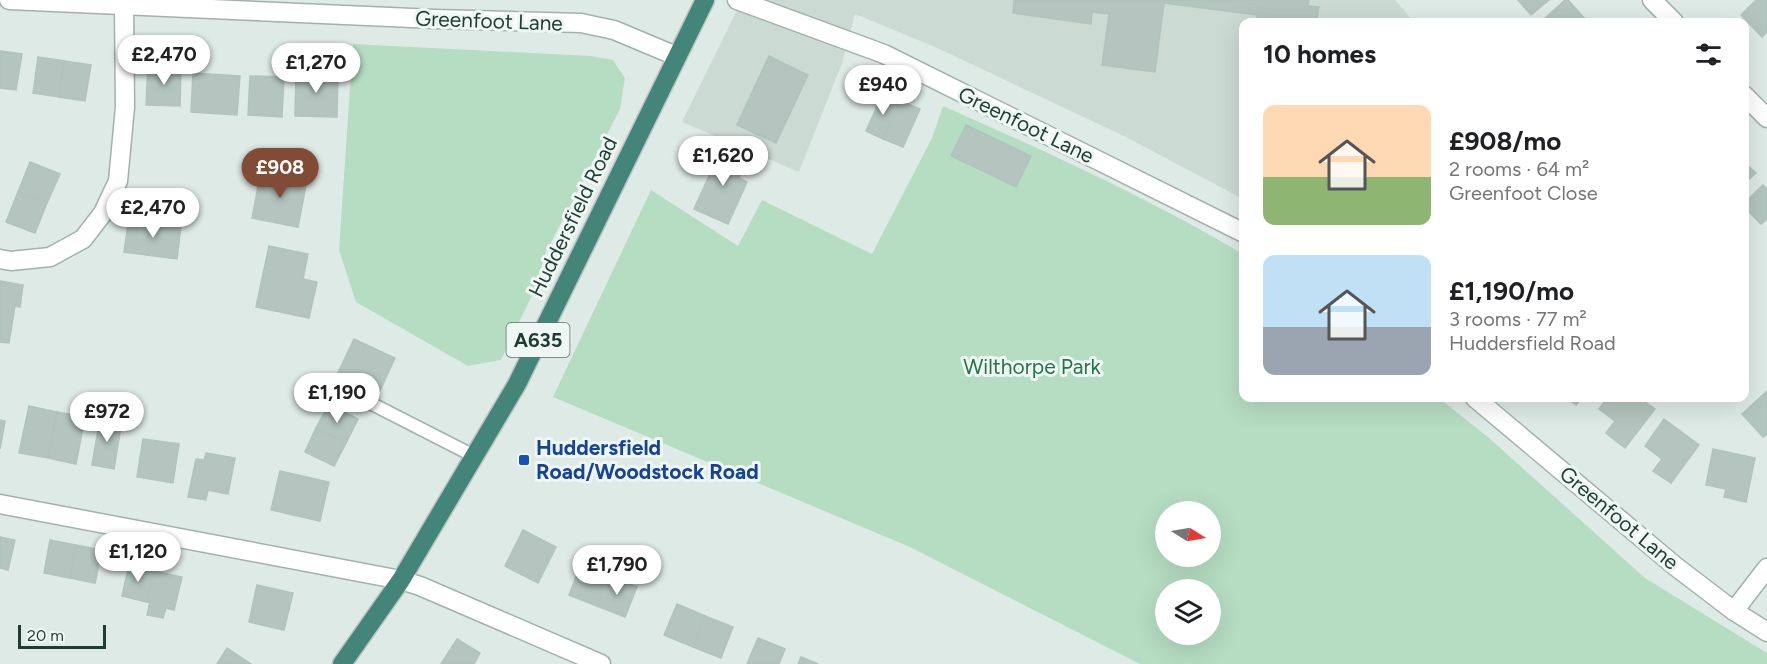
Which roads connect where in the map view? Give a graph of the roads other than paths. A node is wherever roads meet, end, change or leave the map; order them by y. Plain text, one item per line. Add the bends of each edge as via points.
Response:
1 (9, 0) edge
2 (705, 0) edge
3 (737, 0) edge
4 (1652, 0) edge
5 (92, 2) edge
6 (124, 7) junction
7 (1670, 18) edge
8 (676, 57) junction
9 (1749, 100) edge
10 (1767, 118) edge
11 (1239, 231) edge
12 (0, 259) edge
13 (329, 382) dead end
14 (1480, 402) edge
15 (474, 456) junction
16 (0, 504) edge
17 (1767, 568) edge
18 (401, 580) junction
19 (1734, 611) junction
20 (1767, 632) edge
21 (342, 664) edge
22 (601, 664) edge

1 - 5 street, Greenfoot Lane
2 - 8 highway, Huddersfield Road / A635
3 - 11 street, Greenfoot Lane via 884,54
4 - 7 street
5 - 6 street, Greenfoot Lane
6 - 8 street, Greenfoot Lane via 581,23 614,30
6 - 12 street via 124,117 118,181 103,213 83,239 50,256
8 - 15 highway, Huddersfield Road / A635 via 517,384
9 - 10 street
13 - 15 lane
14 - 19 street, Greenfoot Lane
15 - 18 highway, Huddersfield Road / A635
16 - 18 street
17 - 19 street
18 - 21 highway, Huddersfield Road / A635
18 - 22 street
19 - 20 street, Greenfoot Lane

